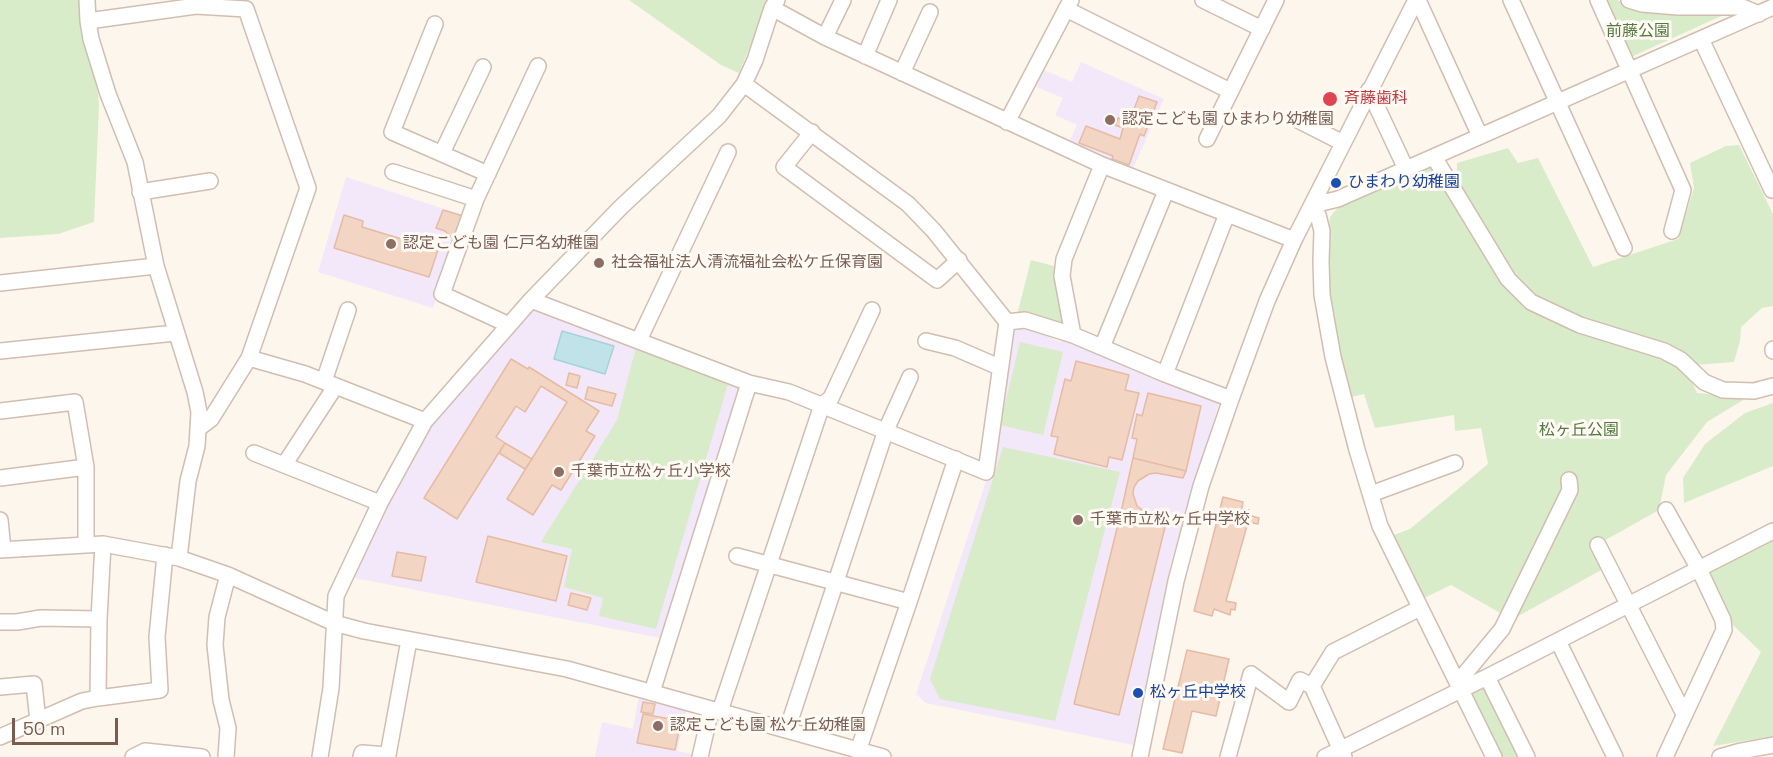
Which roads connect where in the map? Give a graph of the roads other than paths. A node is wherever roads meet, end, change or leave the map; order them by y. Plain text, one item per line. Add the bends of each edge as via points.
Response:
1 (87, 0) edge
2 (843, 0) edge
3 (889, 0) edge
4 (1203, 0) edge
5 (1276, 0) edge
6 (1417, 0) edge
7 (1511, 0) edge
8 (1598, 0) edge
9 (1637, 1) edge
10 (195, 3) edge
11 (1741, 3) edge
12 (774, 4) edge
13 (1069, 4) edge
14 (1766, 11) edge
15 (930, 12) dead end
16 (88, 21) junction
17 (435, 24) dead end
18 (1262, 29) junction
19 (825, 37) junction
20 (1701, 39) junction
21 (865, 56) junction
22 (538, 66) dead end
23 (483, 67) dead end
24 (1630, 71) junction
25 (902, 73) junction
26 (744, 84) junction
27 (1370, 90) junction
28 (1230, 91) junction
29 (1557, 102) junction
30 (1294, 118) dead end
31 (1007, 122) junction
32 (812, 132) junction
33 (1479, 136) junction
34 (1207, 139) dead end
35 (1343, 143) junction
36 (728, 152) dead end
37 (442, 153) junction
38 (1434, 157) junction
39 (1102, 165) junction
40 (1406, 169) junction
41 (393, 172) dead end
42 (488, 174) junction
43 (210, 181) dead end
44 (1772, 190) edge
45 (1166, 191) junction
46 (140, 192) junction
47 (476, 200) junction
48 (1313, 205) junction
49 (1227, 214) junction
50 (1672, 231) dead end
51 (1294, 240) junction
52 (1624, 248) dead end
53 (959, 260) junction
54 (156, 266) junction
55 (0, 284) edge
56 (531, 300) junction
57 (348, 310) dead end
58 (872, 310) dead end
59 (1006, 322) junction
60 (509, 325) junction
61 (175, 333) junction
62 (1073, 335) junction
63 (639, 340) junction
64 (926, 341) dead end
65 (1102, 347) junction
66 (0, 351) edge
67 (249, 358) junction
68 (999, 367) junction
69 (1165, 374) junction
70 (1773, 374) edge
71 (910, 377) dead end
72 (749, 382) junction
73 (330, 384) junction
74 (1773, 386) edge
75 (1754, 391) junction
76 (1231, 399) junction
77 (822, 405) junction
78 (0, 411) edge
79 (424, 421) junction
80 (199, 428) junction
81 (886, 430) junction
82 (254, 453) dead end
83 (956, 459) junction
84 (1455, 463) dead end
85 (284, 465) junction
86 (86, 467) junction
87 (0, 478) edge
88 (1569, 480) dead end
89 (1371, 494) junction
90 (380, 503) junction
91 (1666, 510) dead end
92 (0, 520) edge
93 (1773, 531) edge
94 (103, 544) junction
95 (86, 545) junction
96 (1598, 545) dead end
97 (2, 550) edge
98 (172, 556) junction
99 (737, 556) dead end
100 (768, 563) junction
101 (1699, 569) junction
102 (228, 575) junction
103 (836, 582) junction
104 (909, 602) junction
105 (1628, 605) junction
106 (1420, 608) junction
107 (99, 619) junction
108 (0, 622) edge
109 (334, 623) junction
110 (409, 640) junction
111 (1557, 641) junction
112 (1487, 677) junction
113 (1312, 686) junction
114 (1459, 686) junction
115 (0, 687) edge
116 (652, 692) junction
117 (98, 698) junction
118 (715, 710) junction
119 (1684, 714) junction
120 (38, 721) junction
121 (787, 730) junction
122 (0, 737) edge
123 (1773, 745) edge
124 (858, 751) junction
125 (1342, 753) edge
126 (133, 757) edge
127 (202, 757) edge
128 (226, 757) edge
129 (320, 757) edge
130 (361, 757) edge
131 (700, 757) edge
132 (883, 757) edge
133 (1140, 757) edge
134 (1228, 757) edge
135 (1325, 757) edge
136 (1494, 757) edge
137 (1527, 757) edge
138 (1615, 757) edge
139 (1665, 757) edge
140 (1720, 757) edge

1 - 16 street
2 - 19 street
3 - 21 street
4 - 18 street
5 - 18 street
6 - 27 street
6 - 33 street
7 - 29 street
8 - 24 street
9 - 11 street via 1678,7
10 - 16 street
10 - 67 street via 246,9 308,188
11 - 14 street
12 - 19 street
12 - 26 street
13 - 28 street
13 - 31 street
14 - 20 street
15 - 25 street
16 - 46 street via 108,94 135,162
17 - 37 street via 392,132
18 - 28 street
19 - 21 street
20 - 24 street
20 - 44 street
21 - 25 street
22 - 42 street
23 - 37 street
24 - 29 street
24 - 50 street via 1683,190
25 - 31 street
26 - 32 street
26 - 56 street via 719,116 650,178
27 - 35 street
27 - 40 street
28 - 34 street
29 - 33 street
29 - 52 street
30 - 35 street
31 - 39 street
32 - 53 street via 908,204
32 - 53 street via 784,167 937,280
33 - 38 street
35 - 48 street
36 - 63 street
37 - 42 street
38 - 40 street
38 - 75 street via 1508,279 1531,302 1580,325 1664,351 1681,360 1704,382 1723,390
39 - 45 street
39 - 62 street via 1064,259 1062,276
40 - 48 street via 1338,199
41 - 47 street
42 - 47 street
43 - 46 street
45 - 49 street
45 - 65 street
46 - 54 street
47 - 60 street via 442,294
48 - 51 street
48 - 89 street via 1322,231 1322,295 1333,357
49 - 51 street
49 - 69 street
51 - 76 street
53 - 59 street
54 - 55 street
54 - 61 street
56 - 60 street
56 - 63 street
57 - 73 street
58 - 77 street via 831,398
59 - 62 street via 1025,320
59 - 68 street
60 - 79 street
61 - 66 street
61 - 80 street via 195,392
62 - 65 street
63 - 72 street
64 - 68 street via 955,348
65 - 69 street
67 - 73 street
67 - 80 street via 211,419
68 - 83 street via 986,472
69 - 76 street
70 - 75 street
71 - 81 street
72 - 77 street
72 - 116 street
73 - 79 street
73 - 85 street
74 - 75 street
76 - 133 street via 1201,486 1176,581
77 - 81 street
77 - 100 street
78 - 86 street via 75,402
79 - 90 street
80 - 98 street
81 - 83 street
81 - 103 street
82 - 85 street
83 - 104 street
84 - 89 street
85 - 90 street
86 - 87 street
86 - 95 street
88 - 114 street via 1570,490 1502,629
89 - 106 street via 1380,526
90 - 109 street via 336,596
91 - 101 street
92 - 97 street
93 - 101 street
94 - 95 street
94 - 98 street
94 - 107 street
95 - 97 street
96 - 105 street
98 - 102 street
98 - 117 street via 157,637 160,690
99 - 100 street
100 - 103 street
100 - 118 street
101 - 105 street
101 - 119 street via 1724,630
102 - 109 street
102 - 128 street via 214,645 228,728
103 - 104 street
103 - 121 street
104 - 124 street
105 - 111 street
105 - 119 street
106 - 113 street via 1333,652
106 - 114 street
107 - 108 street
107 - 117 street
109 - 110 street
109 - 129 street via 332,688
110 - 116 street via 567,669
110 - 130 street via 388,755 362,753
111 - 112 street
111 - 138 street
112 - 114 street
112 - 137 street
113 - 125 street
113 - 134 street via 1300,680 1289,702 1251,674
114 - 125 street
114 - 136 street
115 - 120 street via 34,684
116 - 118 street
117 - 120 street
118 - 121 street
118 - 131 street
119 - 139 street
120 - 122 street
121 - 124 street
123 - 140 street
124 - 132 street
125 - 135 street
126 - 127 street via 145,751

